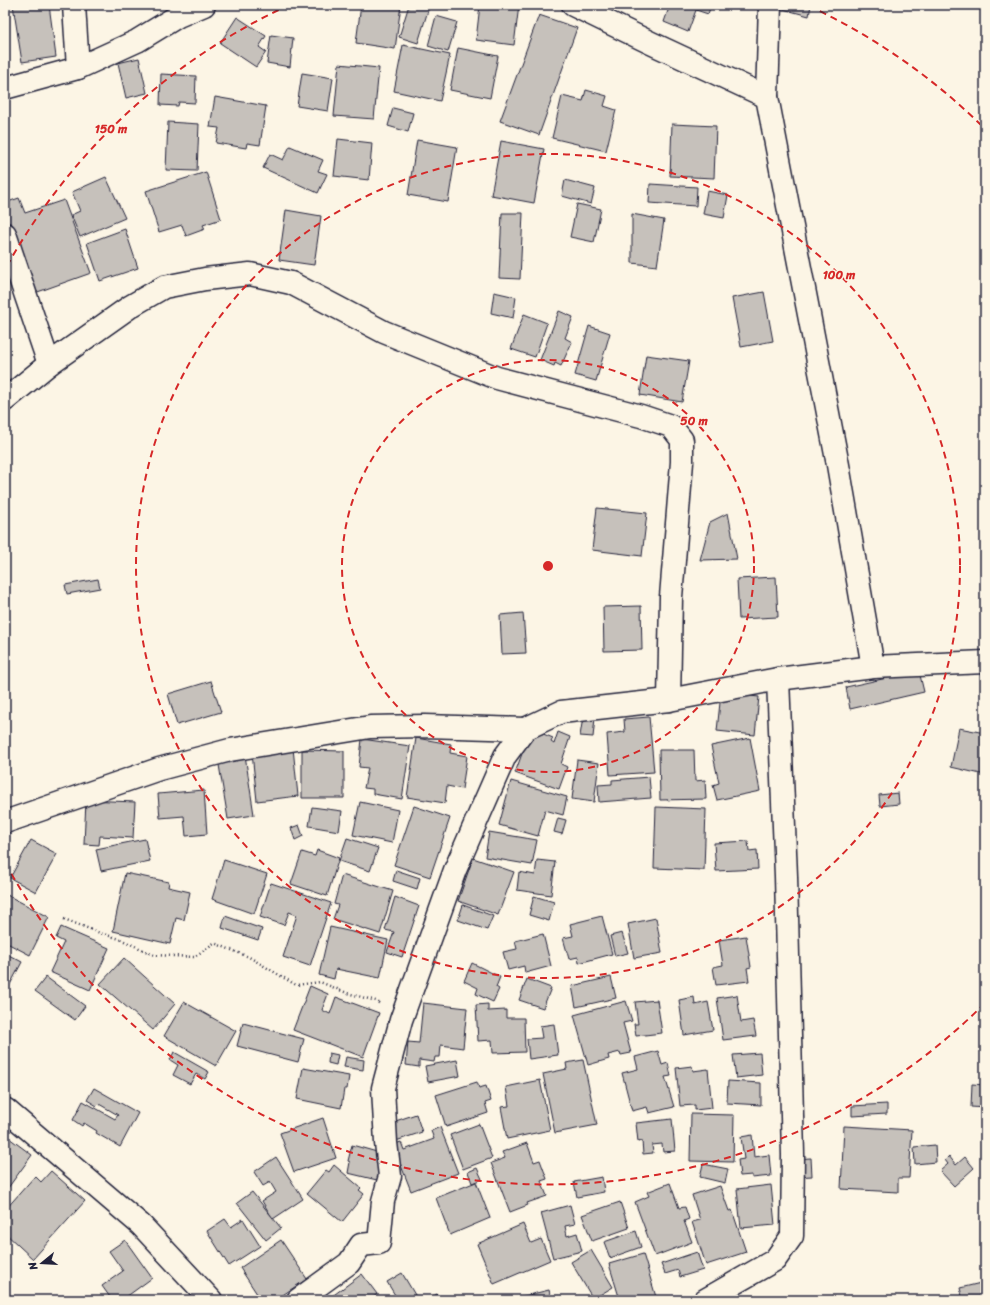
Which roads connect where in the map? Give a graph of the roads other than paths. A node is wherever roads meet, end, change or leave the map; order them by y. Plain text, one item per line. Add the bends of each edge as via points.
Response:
1 (74, 5) edge
2 (204, 5) edge
3 (573, 5) edge
4 (770, 5) edge
5 (78, 68) junction
6 (5, 88) edge
7 (767, 97) junction
8 (5, 234) edge
9 (49, 364) junction
10 (5, 400) edge
11 (985, 662) edge
12 (873, 667) junction
13 (778, 679) junction
14 (669, 700) junction
15 (526, 729) junction
16 (5, 822) edge
17 (5, 1109) edge
18 (211, 1300) edge
19 (298, 1300) edge
20 (705, 1300) edge

1 - 5 street
2 - 5 street via 178,16 137,41
3 - 7 street
4 - 7 street
5 - 6 street
7 - 12 street via 836,457
8 - 9 street
9 - 10 street
9 - 14 street via 131,306 164,287 250,274 290,283 384,332 497,378 671,426 682,440 682,462 671,596
11 - 12 street
12 - 13 street
13 - 14 street
13 - 20 street via 786,876 793,1155 792,1236 775,1260
14 - 15 street via 561,712
15 - 16 street via 370,727 230,750 159,769
15 - 19 street via 505,756 455,870 401,1020 383,1088 390,1176 383,1201 379,1243 360,1245 349,1263
17 - 18 street via 141,1225

